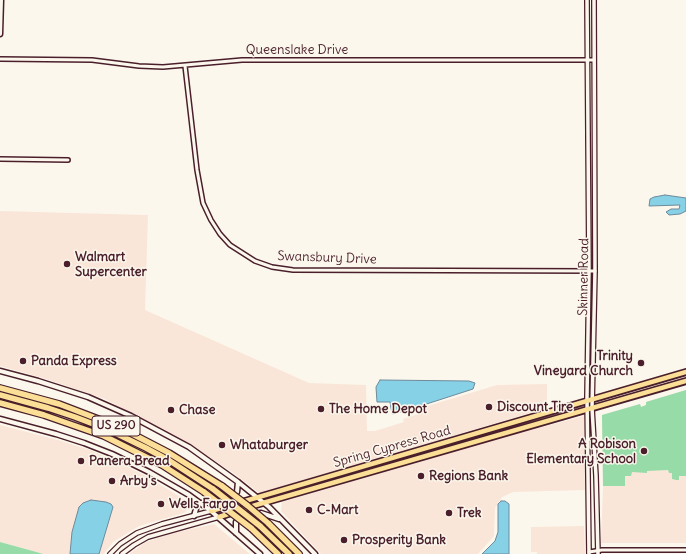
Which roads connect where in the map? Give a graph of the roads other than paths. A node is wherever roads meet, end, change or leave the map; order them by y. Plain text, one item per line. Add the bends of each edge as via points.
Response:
1 (1, 0) edge
2 (587, 0) edge
3 (594, 0) edge
4 (0, 34) edge
5 (0, 59) edge
6 (588, 59) junction
7 (594, 60) junction
8 (185, 66) junction
9 (0, 159) edge
10 (68, 160) dead end
11 (588, 203) junction
12 (595, 203) junction
13 (589, 270) junction
14 (595, 271) junction
15 (588, 323) junction
16 (594, 323) junction
17 (0, 371) edge
18 (686, 372) edge
19 (670, 377) junction
20 (686, 381) edge
21 (672, 385) junction
22 (0, 388) edge
23 (0, 395) edge
24 (593, 399) junction
25 (587, 401) junction
26 (0, 403) edge
27 (592, 408) junction
28 (587, 410) junction
29 (0, 419) edge
30 (505, 425) junction
31 (506, 433) junction
32 (442, 444) junction
33 (444, 451) junction
34 (360, 468) junction
35 (363, 475) junction
36 (238, 482) junction
37 (257, 498) junction
38 (197, 501) junction
39 (264, 503) junction
40 (211, 511) junction
41 (194, 516) junction
42 (219, 518) junction
43 (280, 519) junction
44 (145, 529) junction
45 (236, 533) junction
46 (148, 537) junction
47 (686, 550) edge
48 (598, 552) edge
49 (589, 553) edge
50 (110, 554) edge
51 (122, 554) edge
52 (260, 554) edge
53 (278, 554) edge
54 (289, 554) edge
55 (299, 554) edge
56 (315, 554) edge

1 - 4 main road
2 - 6 street, Skinner Road
3 - 7 street, Skinner Road
5 - 8 street, Queenslake Drive via 80,59 151,67
6 - 7 street, Queenslake Drive
6 - 8 street, Queenslake Drive via 248,60
6 - 11 street, Skinner Road
7 - 12 street, Skinner Road
8 - 13 street, Swansbury Drive via 203,203 210,220 220,234 250,258 272,267 293,270
9 - 10 street
11 - 12 street
11 - 13 street, Skinner Road
12 - 14 street, Skinner Road
13 - 14 street, Swansbury Drive
13 - 15 street, Skinner Road
14 - 16 street, Skinner Road
15 - 16 street
15 - 25 street, Skinner Road
16 - 24 street, Skinner Road
17 - 36 main road via 62,388 131,416 189,447
18 - 19 main road, Spring Cypress Road
19 - 21 main road
19 - 24 main road, Spring Cypress Road
20 - 21 main road, Spring Cypress Road
21 - 27 main road, Spring Cypress Road
22 - 55 highway, US 290, bridge via 59,404 124,429 169,452 248,506
23 - 54 highway, bridge via 48,408 109,430 170,461 243,511
24 - 25 main road, Spring Cypress Road
24 - 27 street, Skinner Road
25 - 28 street, Skinner Road
25 - 30 main road, Spring Cypress Road
26 - 53 highway, US 290, bridge via 104,436 162,465 204,492 251,528
27 - 28 main road, Spring Cypress Road
27 - 48 street, Skinner Road
28 - 31 main road, Spring Cypress Road
28 - 49 street, Skinner Road
29 - 38 main road via 56,434 112,454
30 - 31 main road
30 - 32 main road, Spring Cypress Road
31 - 33 main road, Spring Cypress Road
32 - 33 main road
32 - 34 main road, Spring Cypress Road
33 - 35 main road, Spring Cypress Road
34 - 35 main road
34 - 37 main road, Spring Cypress Road
35 - 39 main road, Spring Cypress Road
36 - 37 main road
36 - 38 main road via 237,492 232,497 209,503
37 - 39 main road
37 - 40 main road, Spring Cypress Road
38 - 40 main road
38 - 41 main road
39 - 42 main road, Spring Cypress Road
39 - 43 main road
40 - 41 street, Spring Cypress Road
40 - 42 main road
41 - 44 street, Spring Cypress Road
42 - 45 main road
42 - 46 street, Spring Cypress Road
43 - 45 main road via 261,513 239,519 236,522
43 - 56 main road
44 - 46 street
44 - 50 street, Spring Cypress Road via 129,537
45 - 52 main road
46 - 51 street, Spring Cypress Road
47 - 48 street
48 - 49 street

